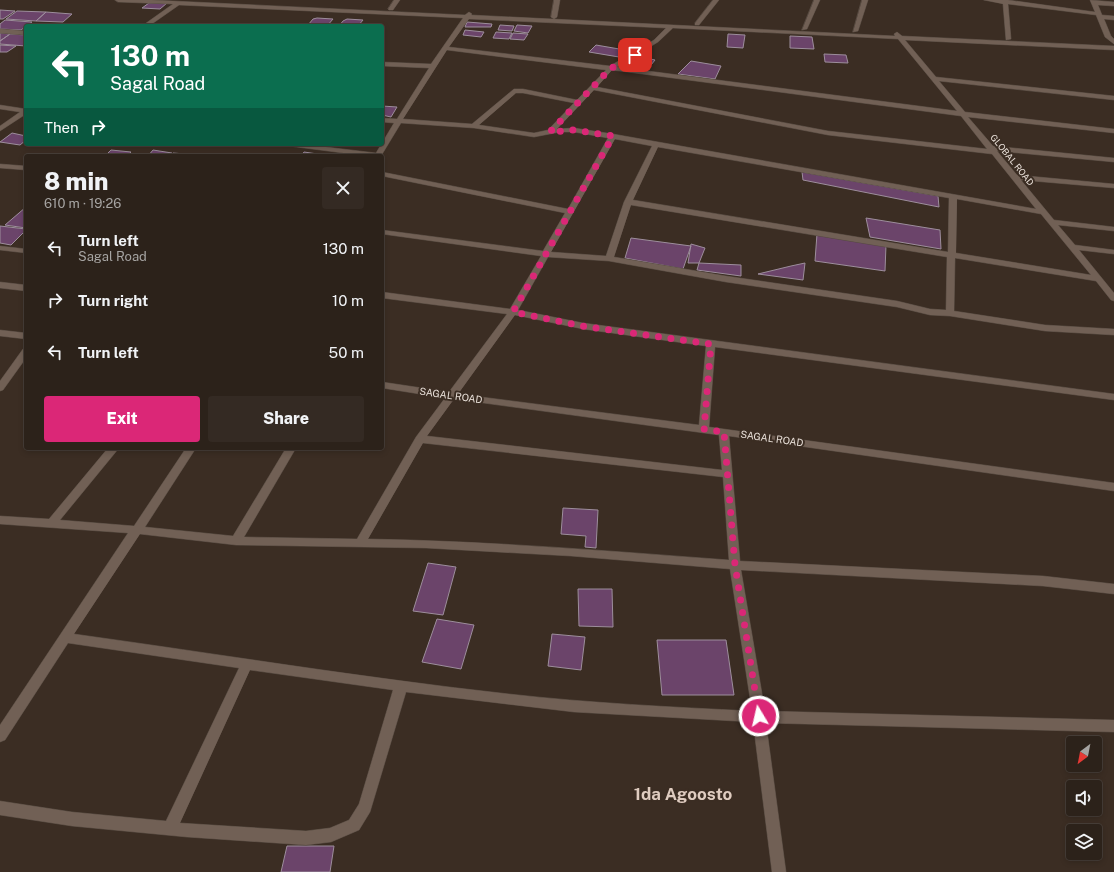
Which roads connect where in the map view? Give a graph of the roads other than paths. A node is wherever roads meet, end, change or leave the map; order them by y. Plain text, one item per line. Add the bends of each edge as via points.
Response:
1 (118, 0) edge
2 (198, 0) edge
3 (397, 0) edge
4 (557, 0) edge
5 (716, 0) edge
6 (817, 0) edge
7 (865, 0) edge
8 (987, 0) edge
9 (242, 1) edge
10 (1005, 1) edge
11 (1094, 2) edge
12 (178, 3) junction
13 (1114, 4) edge
14 (391, 9) junction
15 (468, 15) junction
16 (1099, 16) junction
17 (554, 17) junction
18 (1114, 18) edge
19 (148, 24) edge
20 (697, 24) junction
21 (671, 26) junction
22 (804, 29) junction
23 (0, 31) edge
24 (855, 31) junction
25 (24, 33) edge
26 (898, 35) junction
27 (1008, 39) junction
28 (1114, 43) edge
29 (445, 48) junction
30 (1114, 48) edge
31 (384, 64) edge
32 (433, 66) junction
33 (610, 69) junction
34 (934, 78) junction
35 (593, 88) junction
36 (1114, 98) edge
37 (579, 102) junction
38 (0, 107) edge
39 (24, 111) edge
40 (24, 112) edge
41 (963, 114) junction
42 (384, 120) edge
43 (400, 122) junction
44 (474, 126) junction
45 (0, 129) edge
46 (1114, 130) edge
47 (550, 132) junction
48 (613, 136) junction
49 (656, 144) junction
50 (299, 146) edge
51 (384, 146) edge
52 (992, 150) junction
53 (361, 154) edge
54 (1114, 160) edge
55 (0, 166) edge
56 (24, 168) edge
57 (384, 174) edge
58 (1014, 177) junction
59 (1114, 186) edge
60 (953, 196) junction
61 (628, 202) junction
62 (570, 212) junction
63 (1043, 212) junction
64 (1051, 222) junction
65 (1114, 229) edge
66 (384, 232) edge
67 (1072, 247) junction
68 (0, 248) edge
69 (24, 251) edge
70 (1114, 252) edge
71 (545, 254) junction
72 (951, 254) junction
73 (609, 259) junction
74 (1100, 281) junction
75 (0, 285) edge
76 (1114, 285) edge
77 (24, 288) edge
78 (384, 295) edge
79 (1114, 298) edge
80 (513, 312) junction
81 (950, 313) junction
82 (1114, 332) edge
83 (0, 334) edge
84 (24, 336) edge
85 (711, 344) junction
86 (24, 354) edge
87 (384, 385) edge
88 (0, 388) edge
89 (452, 396) junction
90 (1114, 396) edge
91 (704, 429) junction
92 (724, 432) junction
93 (420, 439) junction
94 (112, 450) edge
95 (190, 450) edge
96 (290, 450) edge
97 (727, 474) junction
98 (1114, 487) edge
99 (0, 520) edge
100 (52, 523) junction
101 (137, 530) junction
102 (236, 541) junction
103 (360, 543) junction
104 (735, 565) junction
105 (1114, 589) edge
106 (65, 638) junction
107 (247, 662) junction
108 (401, 686) junction
109 (759, 716) junction
110 (1114, 726) edge
111 (0, 736) edge
112 (0, 808) edge
113 (170, 828) junction
114 (780, 872) edge

1 - 12 street
2 - 9 street
3 - 14 street
4 - 17 street
5 - 20 street
6 - 22 street
7 - 24 street
8 - 10 street
9 - 14 street
10 - 16 street
10 - 27 street
11 - 13 street
11 - 16 street
12 - 15 street
12 - 19 street
14 - 15 street
15 - 17 street
15 - 21 street
15 - 29 street
16 - 18 street
16 - 28 street via 1108,37
17 - 20 street
20 - 22 street
21 - 26 street
21 - 33 street via 656,41
22 - 24 street
23 - 25 street
24 - 26 street
26 - 27 street
26 - 30 street
26 - 34 street, GLOBAL ROAD
27 - 28 street
29 - 32 street
29 - 33 street
31 - 32 street
32 - 43 street
33 - 35 street
33 - 41 street via 761,86
34 - 36 street
34 - 41 street, GLOBAL ROAD
35 - 37 street
35 - 52 street via 669,100 738,116 860,138
37 - 44 street via 514,91
37 - 47 street
38 - 39 street
40 - 45 street
41 - 46 street
41 - 52 street, GLOBAL ROAD
42 - 43 street
43 - 44 street
43 - 51 street
44 - 47 street via 534,135
47 - 48 street via 574,130
48 - 49 street
48 - 62 street
49 - 60 street
49 - 61 street
50 - 53 street
52 - 54 street
52 - 58 street, GLOBAL ROAD
55 - 56 street
57 - 62 street
58 - 59 street
58 - 63 street, GLOBAL ROAD
60 - 63 street
60 - 72 street
61 - 72 street
61 - 73 street
62 - 71 street
63 - 64 street, GLOBAL ROAD
64 - 65 street
64 - 67 street, GLOBAL ROAD
66 - 71 street
67 - 70 street
67 - 74 street, GLOBAL ROAD
68 - 69 street
71 - 73 street
71 - 80 street
72 - 74 street
72 - 81 street
73 - 81 street via 897,304 930,312
74 - 76 street
74 - 79 street, GLOBAL ROAD
75 - 77 street
78 - 80 street
80 - 85 street via 582,326
80 - 89 street
81 - 82 street via 1044,328
83 - 84 street
85 - 90 street
85 - 91 street
86 - 88 street
87 - 89 street, SAGAL ROAD
89 - 91 street, SAGAL ROAD
89 - 93 street
91 - 92 street, SAGAL ROAD
92 - 97 street
92 - 98 street, SAGAL ROAD
93 - 97 street
93 - 103 street
94 - 100 street
95 - 101 street
96 - 102 street
97 - 104 street
99 - 100 street
100 - 101 street
101 - 102 street
101 - 106 street
102 - 103 street
103 - 104 street via 426,544
104 - 105 street via 1043,581
104 - 109 street
106 - 107 street
106 - 111 street
107 - 108 street
107 - 113 street
108 - 109 street via 574,706
108 - 113 street via 365,807 354,826 331,835 306,838
109 - 110 street
109 - 114 street
112 - 113 street

